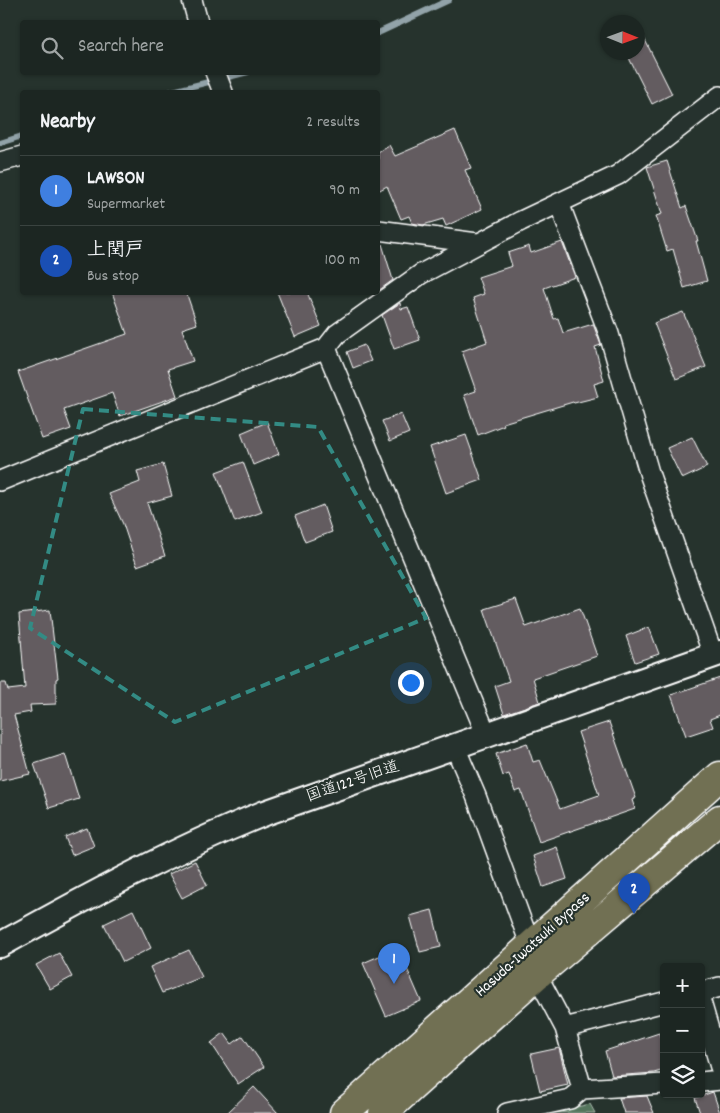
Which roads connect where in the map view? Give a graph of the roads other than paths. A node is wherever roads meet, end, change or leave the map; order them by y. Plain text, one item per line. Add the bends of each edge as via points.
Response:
1 (192, 0) edge
2 (197, 20) edge
3 (216, 75) edge
4 (221, 90) edge
5 (720, 96) edge
6 (20, 157) edge
7 (0, 162) edge
8 (559, 203) junction
9 (380, 230) edge
10 (477, 244) junction
11 (326, 348) junction
12 (0, 481) edge
13 (717, 654) edge
14 (487, 736) junction
15 (455, 747) junction
16 (720, 776) edge
17 (720, 819) edge
18 (0, 945) edge
19 (531, 947) junction
20 (537, 975) junction
21 (720, 987) edge
22 (705, 991) edge
23 (660, 1003) edge
24 (703, 1008) edge
25 (565, 1028) junction
26 (720, 1067) edge
27 (720, 1080) edge
28 (705, 1082) edge
29 (660, 1084) edge
30 (582, 1089) junction
31 (344, 1113) edge
32 (383, 1113) edge
33 (508, 1113) edge

1 - 2 street
3 - 4 street
5 - 8 street via 618,175
6 - 7 street
8 - 10 street
8 - 13 street via 609,334 650,476
9 - 10 street
10 - 11 street via 421,274 337,334
11 - 12 street
11 - 14 street
13 - 14 street, 国道122号旧道
14 - 15 street, 国道122号旧道
15 - 18 street, 国道122号旧道 via 205,837
15 - 19 street
16 - 19 highway, Hasuda-Iwatsuki Bypass
17 - 20 highway, Hasuda-Iwatsuki Bypass
19 - 31 highway, Hasuda-Iwatsuki Bypass
20 - 25 street
20 - 32 highway, Hasuda-Iwatsuki Bypass
21 - 22 street
23 - 25 street
24 - 26 street
25 - 30 street
27 - 28 street
29 - 30 street
30 - 33 street via 570,1099

